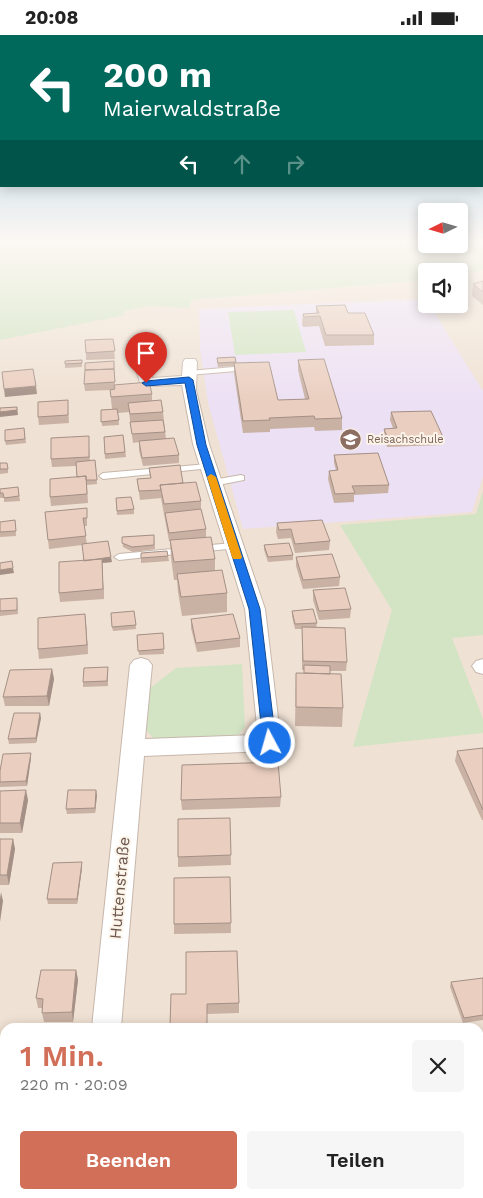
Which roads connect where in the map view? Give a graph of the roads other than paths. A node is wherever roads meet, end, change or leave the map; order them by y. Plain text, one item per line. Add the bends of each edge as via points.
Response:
1 (138, 352) dead end
2 (253, 368) edge
3 (189, 372) junction
4 (103, 475) dead end
5 (211, 475) junction
6 (241, 478) dead end
7 (234, 546) junction
8 (119, 557) dead end
9 (141, 665) dead end
10 (132, 748) junction
11 (106, 1023) edge

1 - 3 street via 146,383
2 - 3 lane
3 - 5 street via 201,445
4 - 5 lane
5 - 6 lane
5 - 7 street
7 - 8 lane
7 - 10 street via 255,609 270,743
9 - 10 street, Huttenstraße
10 - 11 street, Huttenstraße

